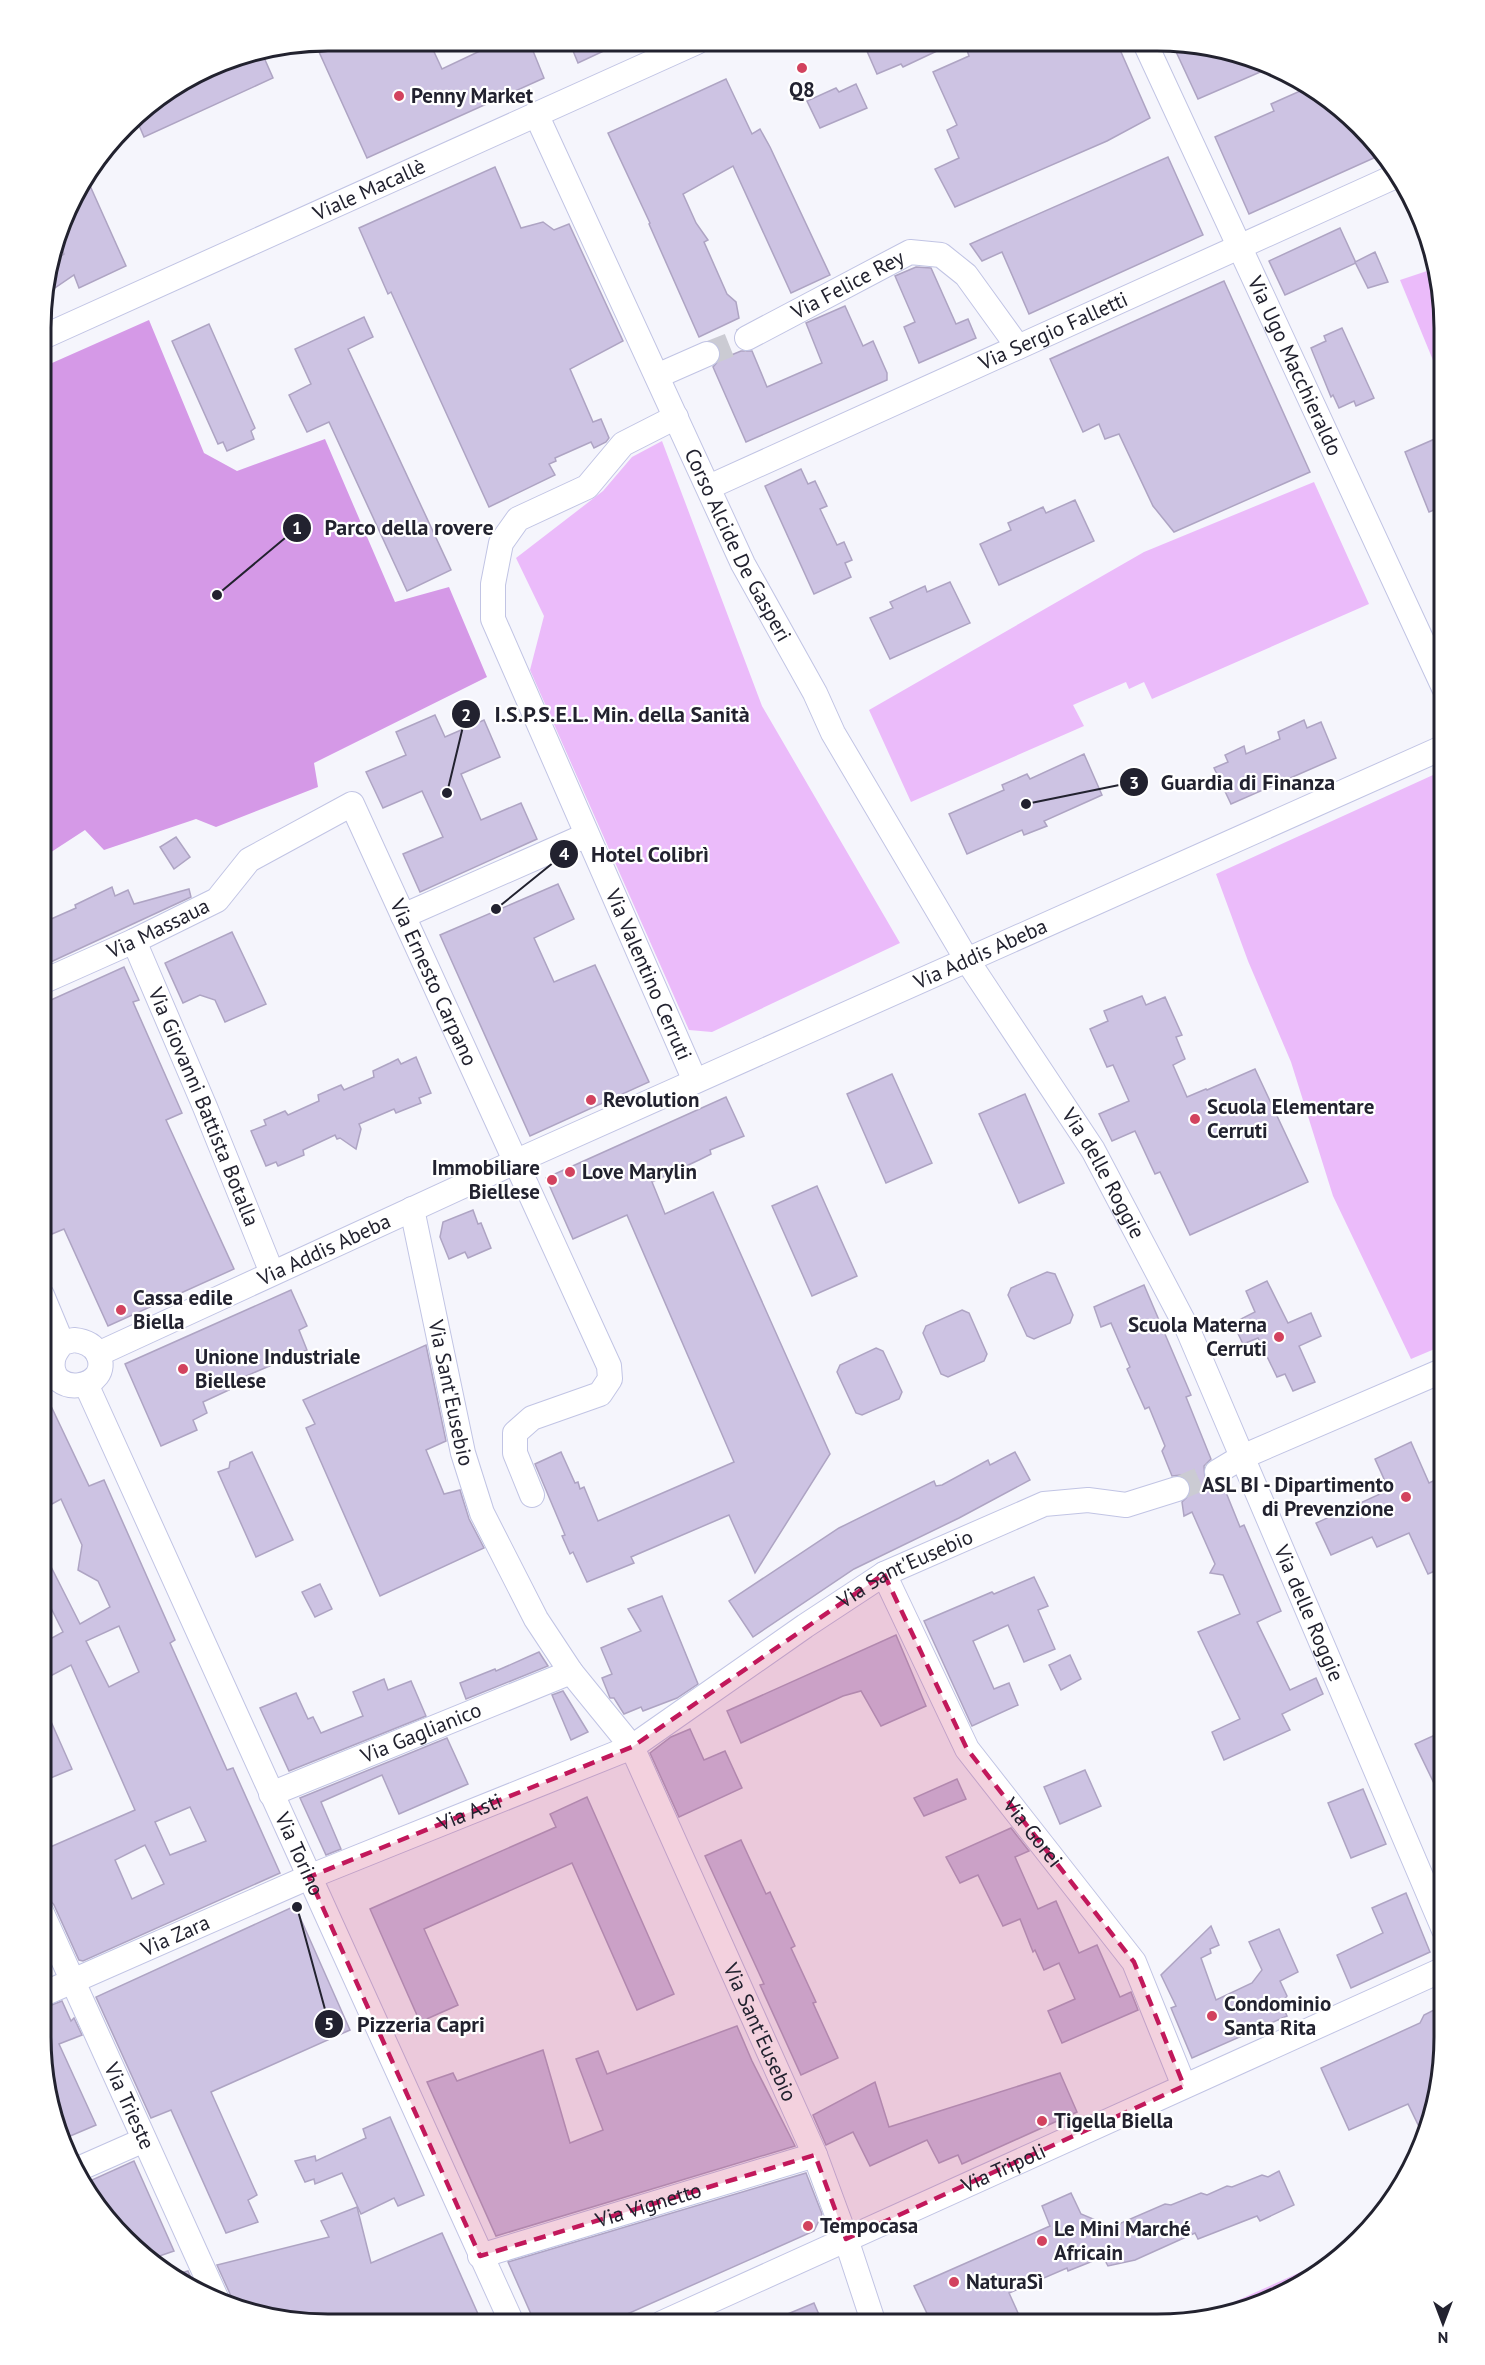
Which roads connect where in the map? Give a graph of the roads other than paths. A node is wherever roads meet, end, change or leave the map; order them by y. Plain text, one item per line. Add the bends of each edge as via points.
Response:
1 (672, 51) edge
2 (1149, 51) edge
3 (536, 114) junction
4 (1390, 179) edge
5 (1238, 248) junction
6 (51, 333) edge
7 (747, 338) tunnel mouth
8 (1018, 347) junction
9 (707, 354) tunnel mouth
10 (657, 376) junction
11 (676, 417) junction
12 (708, 487) junction
13 (1434, 667) edge
14 (1434, 751) edge
15 (352, 804) joint
16 (587, 835) junction
17 (403, 916) junction
18 (134, 941) junction
19 (967, 960) junction
20 (51, 978) edge
21 (695, 1081) junction
22 (517, 1161) junction
23 (412, 1209) junction
24 (272, 1273) junction
25 (51, 1317) edge
26 (62, 1343) junction
27 (98, 1354) junction
28 (51, 1368) edge
29 (1434, 1374) edge
30 (51, 1378) edge
31 (86, 1384) junction
32 (1242, 1457) junction
33 (1217, 1472) tunnel mouth
34 (1177, 1489) tunnel mouth
35 (532, 1495) dead end
36 (884, 1574) junction
37 (571, 1672) junction
38 (632, 1747) junction
39 (271, 1794) junction
40 (309, 1876) junction
41 (1434, 1907) edge
42 (51, 1933) edge
43 (1434, 1974) edge
44 (72, 1980) junction
45 (51, 1990) edge
46 (1184, 2086) junction
47 (144, 2140) junction
48 (815, 2155) junction
49 (83, 2167) edge
50 (846, 2239) junction
51 (480, 2256) junction
52 (212, 2288) edge
53 (508, 2314) edge
54 (682, 2314) edge
55 (871, 2314) edge

1 - 3 street, Viale Macallè
2 - 5 street, Via Ugo Macchieraldo
3 - 6 street, Viale Macallè
3 - 10 street, Corso Alcide De Gasperi
4 - 5 street, Via Sergio Falletti
5 - 8 street, Via Sergio Falletti
5 - 13 street, Via Ugo Macchieraldo
7 - 8 street, Via Felice Rey via 910,252 941,255 966,275
8 - 12 street, Via Sergio Falletti
9 - 10 street
10 - 11 street, Corso Alcide De Gasperi
11 - 12 street, Corso Alcide De Gasperi
11 - 16 street, Via Valentino Cerruti via 623,444 587,487 518,519 501,543 493,584 493,619
12 - 19 street, Corso Alcide De Gasperi via 743,564 815,693 833,734
14 - 19 street, Via Addis Abeba
15 - 17 street, Via Ernesto Carpano
15 - 18 street, Via Massaua via 249,860 217,900
16 - 17 street
16 - 21 street, Via Valentino Cerruti
17 - 22 street, Via Ernesto Carpano
18 - 20 street, Via Massaua
18 - 24 street, Via Giovanni Battista Botalla
19 - 21 street, Via Addis Abeba
19 - 32 street, Via delle Roggie via 1093,1150 1188,1330
21 - 22 street, Via Addis Abeba
22 - 23 street, Via Addis Abeba
22 - 35 street via 609,1366 610,1379 600,1394 532,1418 515,1433 515,1453
23 - 24 street, Via Addis Abeba
23 - 37 street, Via Sant'Eusebio via 463,1453 482,1513 536,1618
24 - 27 street, Via Addis Abeba
25 - 26 street
26 - 27 street via 89,1343
26 - 28 street
27 - 31 street via 96,1375
29 - 32 street
30 - 31 street via 69,1385
31 - 39 street, Via Torino
32 - 33 street
32 - 41 street, Via delle Roggie
34 - 36 street, Via Sant'Eusebio via 1126,1504 1088,1500 1044,1504
36 - 38 street, Via Sant'Eusebio
36 - 46 street, Via Gorei via 967,1749 1134,1962
37 - 38 street, Via Sant'Eusebio
37 - 39 street, Via Gaglianico
38 - 40 street, Via Asti
38 - 48 street, Via Sant'Eusebio
39 - 40 street, Via Torino
40 - 44 street, Via Zara
40 - 51 street, Via Torino
42 - 44 street, Via Trieste
43 - 46 street, Via Tripoli
44 - 45 street, Via Zara
44 - 47 street, Via Trieste
46 - 50 street, Via Tripoli
47 - 49 street
47 - 52 street, Via Trieste
48 - 50 street, Via Sant'Eusebio
48 - 51 street, Via Vignetto
50 - 54 street, Via Tripoli
50 - 55 street, Via Sant'Eusebio
51 - 53 street, Via Torino

